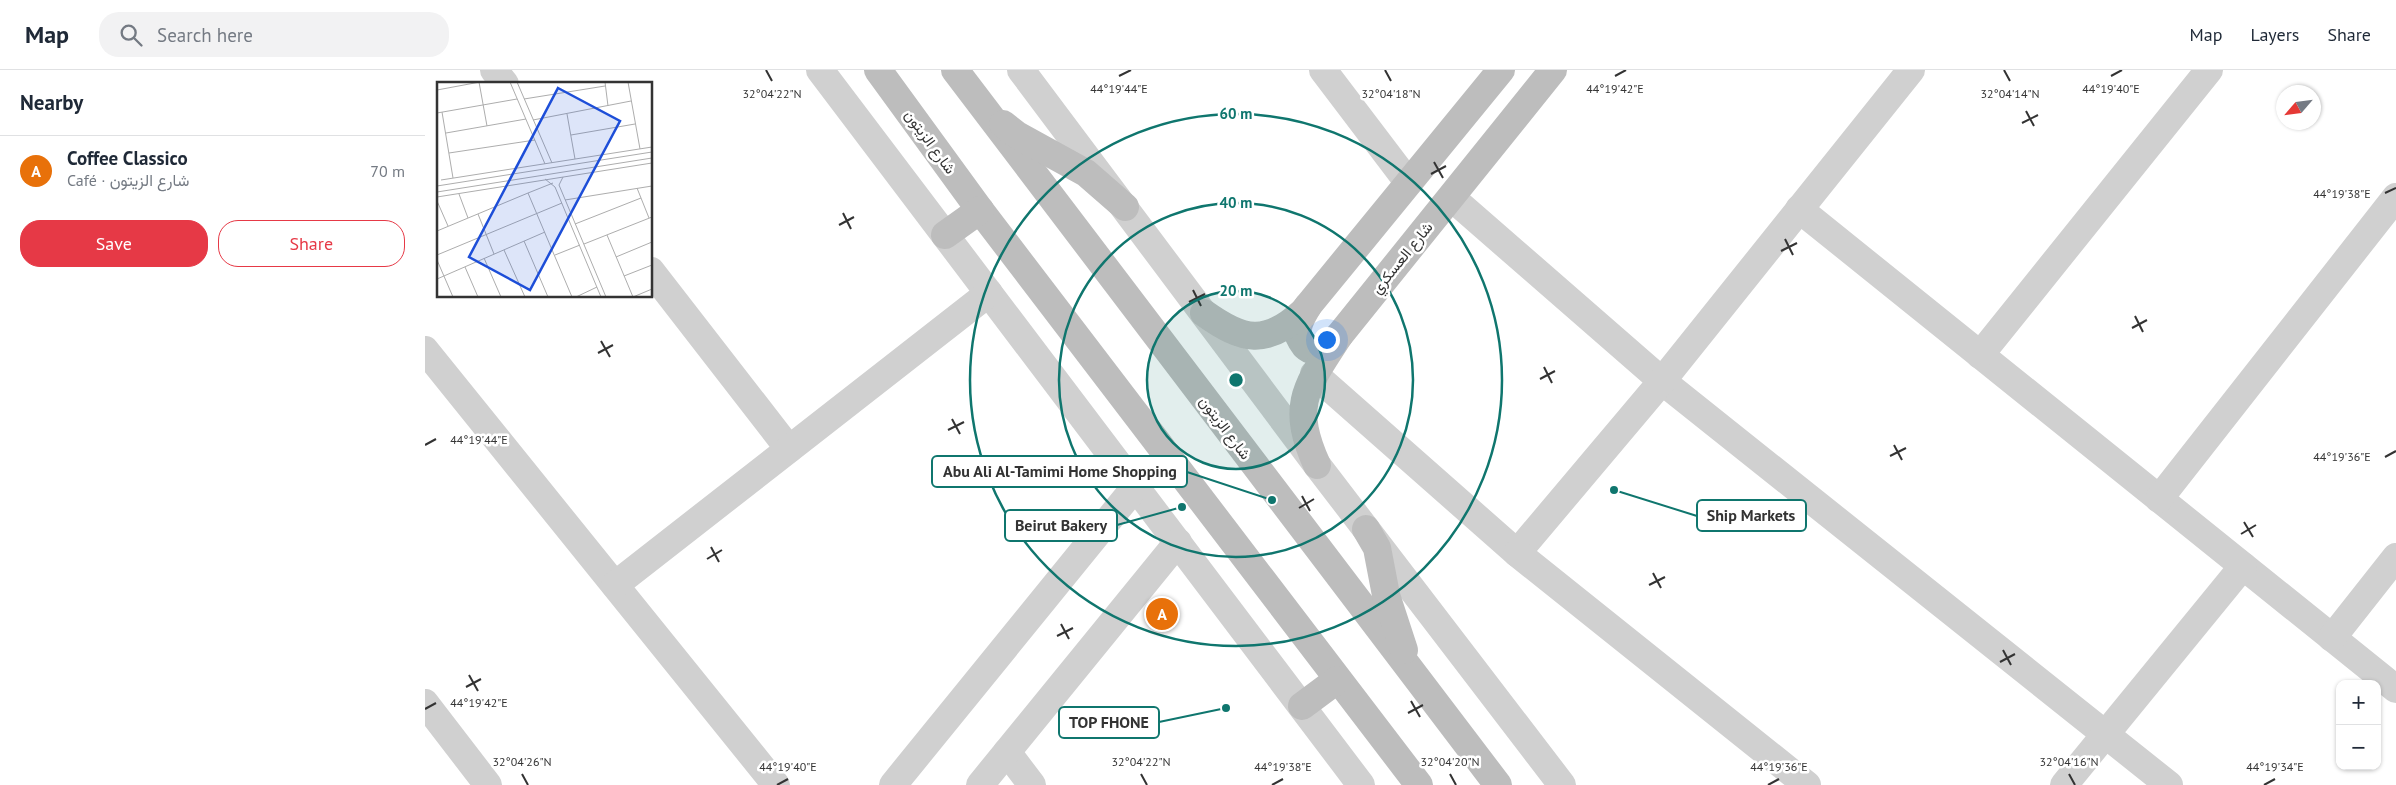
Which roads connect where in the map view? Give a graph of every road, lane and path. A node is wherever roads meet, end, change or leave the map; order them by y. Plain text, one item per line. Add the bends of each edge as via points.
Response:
1 (494, 70) edge
2 (820, 70) edge
3 (878, 70) edge
4 (955, 70) edge
5 (1021, 70) edge
6 (1323, 70) edge
7 (1501, 70) edge
8 (1553, 70) edge
9 (1911, 70) edge
10 (2209, 70) edge
11 (503, 82) edge
12 (976, 100) junction
13 (1408, 182) junction
14 (2396, 197) edge
15 (1452, 198) junction
16 (1125, 207) junction
17 (980, 210) junction
18 (1799, 210) junction
19 (945, 235) junction
20 (653, 274) edge
21 (989, 293) junction
22 (1310, 303) junction
23 (1204, 313) junction
24 (1339, 336) junction
25 (425, 350) edge
26 (1979, 355) junction
27 (1315, 374) junction
28 (1663, 381) junction
29 (789, 449) junction
30 (1317, 465) junction
31 (1136, 486) junction
32 (2159, 500) junction
33 (1367, 529) junction
34 (1178, 542) junction
35 (1517, 553) junction
36 (2396, 557) edge
37 (2243, 566) junction
38 (615, 585) junction
39 (2332, 638) junction
40 (1337, 680) junction
41 (1423, 687) junction
42 (2396, 689) edge
43 (425, 703) edge
44 (1302, 706) junction
45 (2107, 734) junction
46 (1007, 752) junction
47 (488, 785) edge
48 (776, 785) edge
49 (893, 785) edge
50 (980, 785) edge
51 (1032, 785) edge
52 (1361, 785) edge
53 (1419, 785) edge
54 (1498, 785) edge
55 (1562, 785) edge
56 (1807, 785) edge
57 (2064, 785) edge
58 (2169, 785) edge

1 - 11 street
2 - 19 street
3 - 17 main road, شارع الزيتون
4 - 12 main road, شارع الزيتون
5 - 16 street
6 - 13 street
7 - 13 main road
8 - 15 main road, شارع العسكري
9 - 18 street
10 - 26 street
12 - 16 main road via 1017,135 1086,173
12 - 41 main road, شارع الزيتون
13 - 22 main road
14 - 32 street
15 - 24 main road, شارع العسكري
15 - 28 street
16 - 23 street
17 - 19 main road
17 - 40 main road, شارع الزيتون
18 - 26 street
18 - 28 street
19 - 21 street
20 - 29 street
21 - 29 street
21 - 31 street
22 - 23 main road via 1286,327 1267,335 1247,336 1223,326
22 - 24 main road via 1298,332 1307,348 1315,350 1330,345
23 - 30 street
24 - 27 main road, شارع العسكري
25 - 38 street
26 - 32 street
27 - 30 main road, شارع العسكري via 1307,389 1303,424
27 - 35 street
28 - 35 street
28 - 45 street
29 - 38 street
30 - 33 street
31 - 34 street
31 - 49 street
32 - 37 street
33 - 41 main road via 1377,548 1386,595 1405,654
33 - 55 street
34 - 44 street
34 - 46 street
35 - 56 street
36 - 39 street
37 - 39 street
37 - 45 street
38 - 48 street
39 - 42 street
40 - 44 main road
40 - 53 main road, شارع الزيتون
41 - 54 main road, شارع الزيتون
43 - 47 street
44 - 52 street
45 - 57 street
45 - 58 street
46 - 50 street
46 - 51 street

